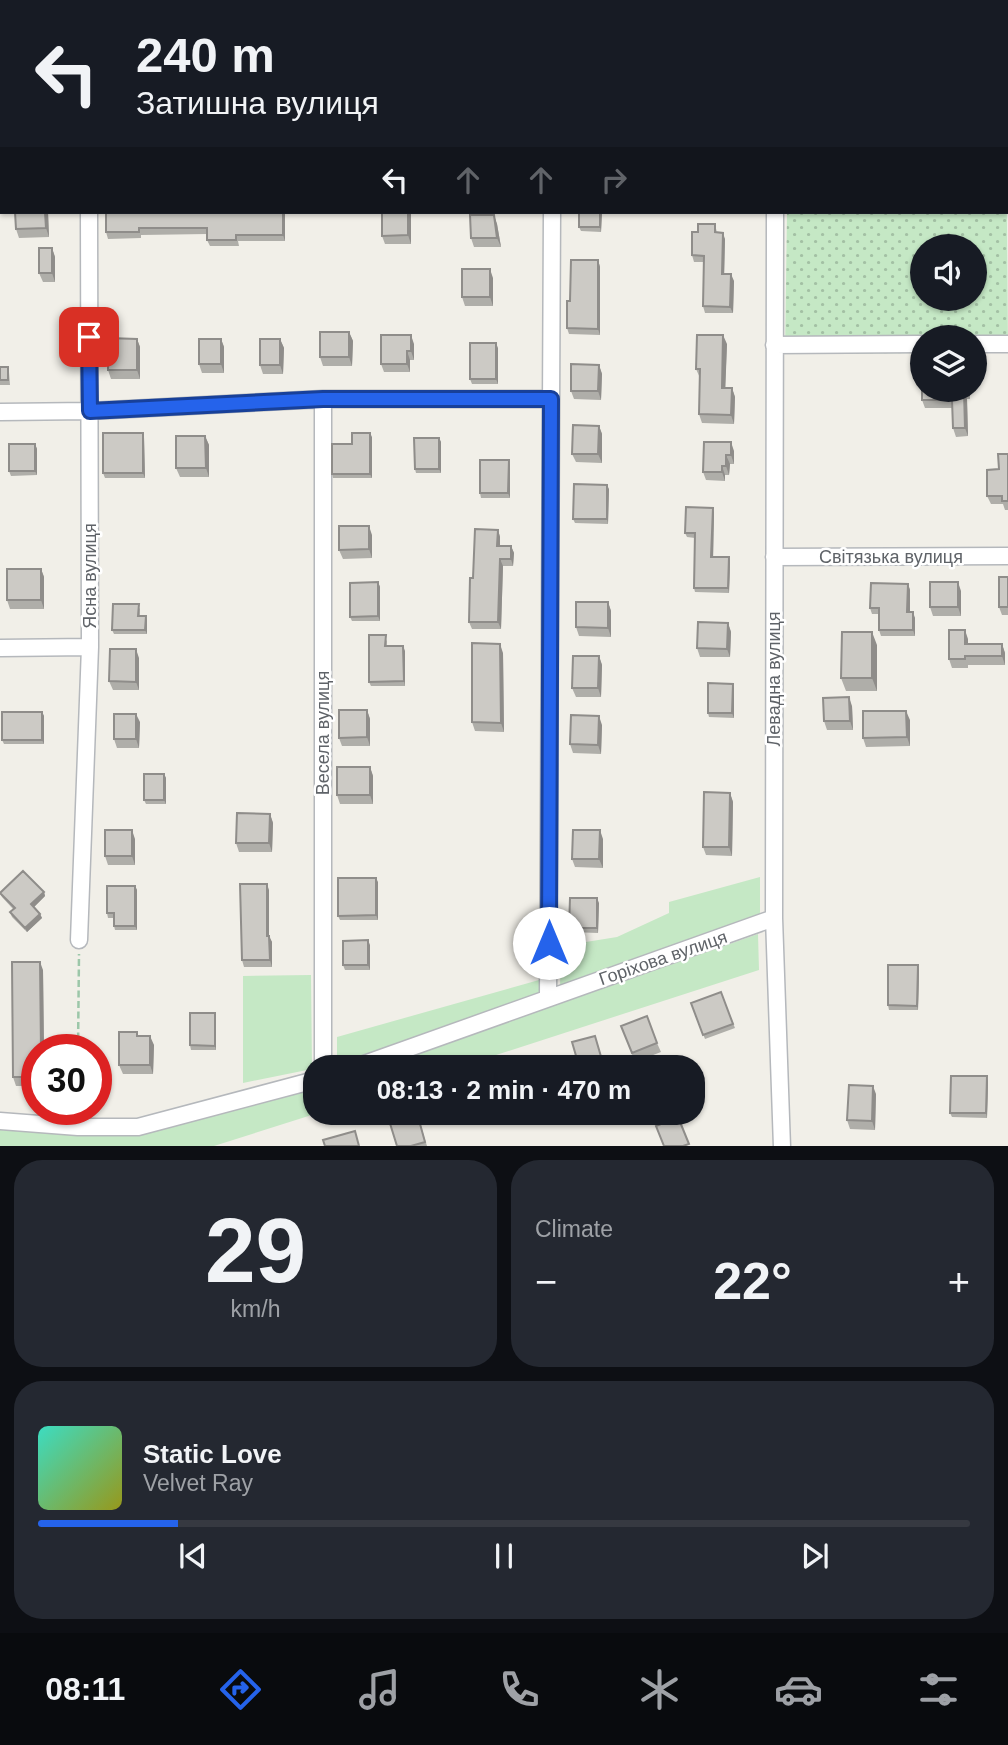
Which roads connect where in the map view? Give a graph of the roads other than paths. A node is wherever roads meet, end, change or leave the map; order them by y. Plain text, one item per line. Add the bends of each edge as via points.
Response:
1 (89, 214) edge
2 (552, 214) edge
3 (775, 214) edge
4 (910, 344) edge
5 (987, 344) edge
6 (1008, 344) edge
7 (774, 345) junction
8 (323, 399) junction
9 (551, 399) junction
10 (90, 411) junction
11 (0, 412) edge
12 (1008, 556) edge
13 (774, 558) junction
14 (90, 647) junction
15 (0, 648) edge
16 (774, 919) junction
17 (79, 940) road end
18 (548, 998) junction
19 (323, 1055) edge
20 (390, 1055) edge
21 (303, 1083) edge
22 (0, 1121) edge
23 (782, 1146) edge

1 - 10 street, Ясна вулиця
2 - 9 street
3 - 7 street, Левадна вулиця
4 - 7 street
5 - 6 street
7 - 13 street, Левадна вулиця
8 - 9 street
8 - 10 street
8 - 19 street, Весела вулиця
9 - 18 street
10 - 11 street
10 - 14 street, Ясна вулиця
12 - 13 street, Світязька вулиця
13 - 16 street, Левадна вулиця
14 - 15 street
14 - 17 street, Ясна вулиця
16 - 18 street, Горіхова вулиця
16 - 23 street, Левадна вулиця
18 - 20 street, Горіхова вулиця
21 - 22 street via 138,1127

